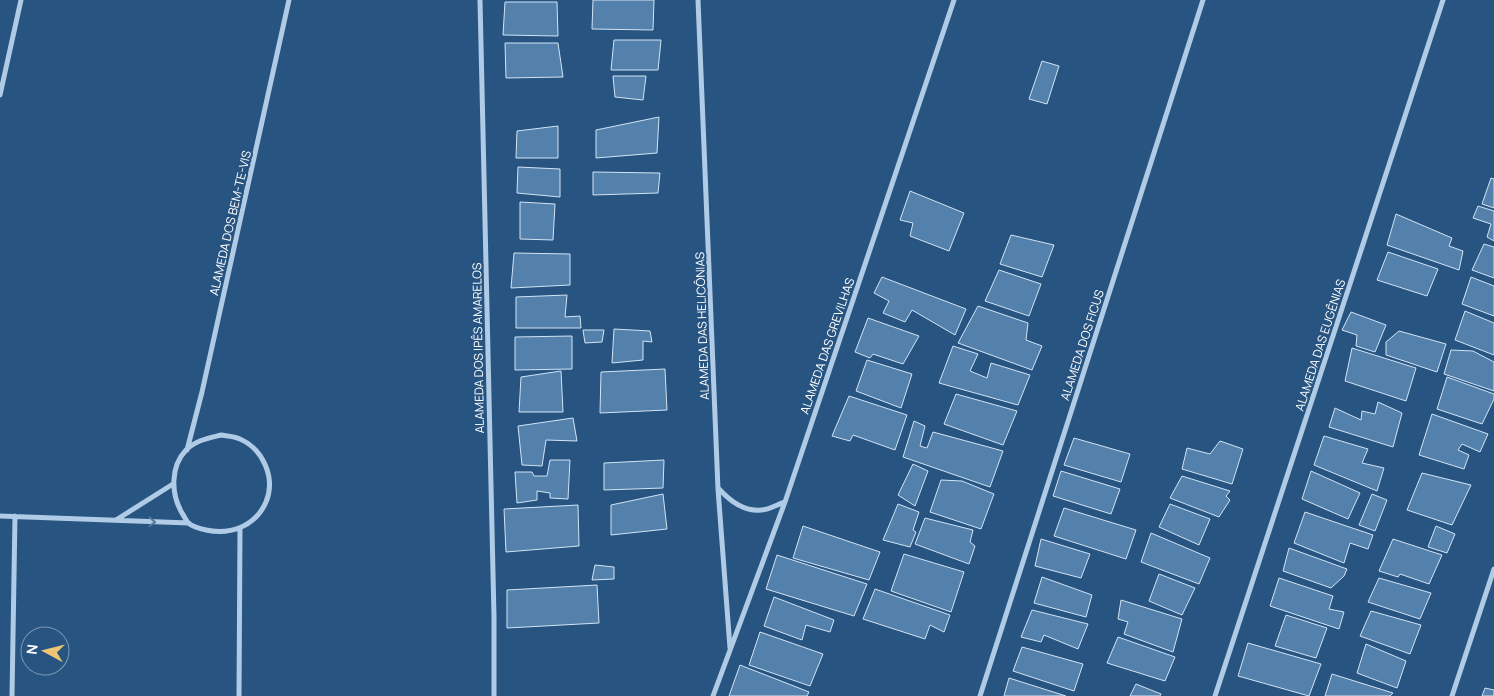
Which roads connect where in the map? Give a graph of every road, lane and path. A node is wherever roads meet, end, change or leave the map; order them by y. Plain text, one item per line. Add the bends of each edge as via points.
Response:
1 (21, 0) edge
2 (289, 0) edge
3 (480, 0) edge
4 (698, 0) edge
5 (954, 0) edge
6 (1203, 0) edge
7 (1443, 0) edge
8 (0, 95) edge
9 (186, 450) junction
10 (173, 484) junction
11 (718, 489) junction
12 (785, 502) junction
13 (0, 516) edge
14 (15, 516) junction
15 (115, 520) junction
16 (189, 524) junction
17 (240, 529) junction
18 (1494, 569) edge
19 (730, 651) junction
20 (12, 696) edge
21 (239, 696) edge
22 (494, 696) edge
23 (713, 696) edge
24 (980, 696) edge
25 (1215, 696) edge
26 (1452, 696) edge

1 - 8 street
2 - 9 street, ALAMEDA DOS BEM-TE-VIS
3 - 22 street, ALAMEDA DOS IPÊS AMARELOS
4 - 11 street, ALAMEDA DAS HELICÔNIAS
5 - 12 street, ALAMEDA DAS GREVILHAS
6 - 24 street, ALAMEDA DOS FICUS
7 - 25 street, ALAMEDA DAS EUGÊNIAS
9 - 10 street via 176,466
9 - 17 street via 202,439 221,435 239,439 255,449 266,465 270,483 266,502 256,518
10 - 15 street
10 - 16 street via 176,503
11 - 12 street via 730,501 745,508 762,510
11 - 19 street, ALAMEDA DAS HELICÔNIAS
12 - 19 street, ALAMEDA DAS GREVILHAS
13 - 14 street
14 - 15 street
14 - 20 street
15 -> 16 street
16 - 17 street via 222,533
17 - 21 street
18 - 26 street
19 - 23 street, ALAMEDA DAS GREVILHAS

